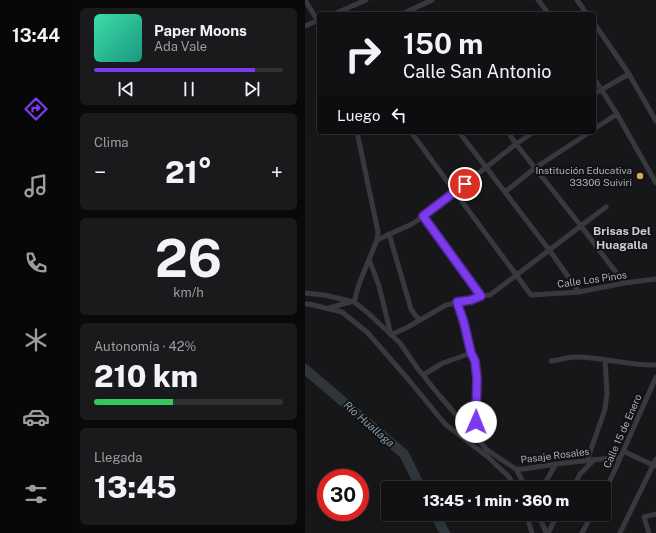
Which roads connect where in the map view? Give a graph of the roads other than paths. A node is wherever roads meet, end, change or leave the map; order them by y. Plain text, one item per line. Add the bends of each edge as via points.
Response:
1 (366, 0) edge
2 (432, 0) edge
3 (539, 0) edge
4 (577, 0) edge
5 (306, 1) edge
6 (338, 12) edge
7 (406, 12) edge
8 (548, 12) edge
9 (586, 12) edge
10 (317, 18) edge
11 (317, 22) edge
12 (305, 26) edge
13 (596, 27) edge
14 (629, 74) junction
15 (596, 81) edge
16 (602, 90) junction
17 (596, 93) edge
18 (617, 114) junction
19 (656, 121) edge
20 (596, 128) edge
21 (357, 134) edge
22 (412, 134) edge
23 (461, 134) edge
24 (509, 134) edge
25 (531, 134) edge
26 (587, 134) edge
27 (516, 144) junction
28 (487, 168) junction
29 (535, 168) junction
30 (656, 183) edge
31 (455, 192) junction
32 (505, 192) junction
33 (606, 207) dead end
34 (423, 216) junction
35 (581, 226) junction
36 (389, 234) junction
37 (377, 240) junction
38 (550, 250) junction
39 (369, 259) junction
40 (517, 276) junction
41 (656, 279) edge
42 (624, 283) junction
43 (579, 292) junction
44 (305, 293) edge
45 (481, 296) junction
46 (352, 302) junction
47 (457, 302) junction
48 (305, 304) edge
49 (329, 309) junction
50 (419, 320) junction
51 (391, 335) junction
52 (471, 353) junction
53 (605, 360) junction
54 (551, 361) dead end
55 (656, 365) edge
56 (423, 374) junction
57 (656, 377) edge
58 (476, 437) junction
59 (623, 451) junction
60 (621, 457) junction
61 (656, 459) edge
62 (594, 460) junction
63 (587, 461) junction
64 (556, 464) junction
65 (655, 466) edge
66 (516, 469) junction
67 (512, 481) edge
68 (522, 481) edge
69 (546, 481) edge
70 (576, 481) edge
71 (610, 481) edge
72 (656, 514) edge
73 (528, 521) edge
74 (541, 521) edge
75 (554, 521) edge
76 (588, 521) edge
77 (532, 533) edge
78 (547, 533) edge
79 (582, 533) edge
80 (620, 533) edge
81 (649, 533) edge

1 - 6 street
2 - 7 street
3 - 8 street
4 - 9 street
5 - 10 street
11 - 12 street
13 - 14 street
14 - 16 street
14 - 19 street
15 - 16 street
16 - 17 street
16 - 18 street
18 - 20 street
18 - 30 street
21 - 37 street via 378,232
22 - 31 street
23 - 28 street
24 - 27 street
25 - 27 street
26 - 29 street
27 - 28 street
27 - 29 street
28 - 31 street
28 - 32 street
29 - 32 street
29 - 35 street
31 - 34 street
31 - 40 street
32 - 38 street
33 - 35 street
34 - 36 street
34 - 45 street
35 - 38 street
35 - 42 street
36 - 37 street
36 - 50 street via 411,309
37 - 39 street
38 - 40 street
38 - 43 street
39 - 46 street
39 - 51 street via 379,286
40 - 43 street, Calle Los Pinos via 531,295
40 - 45 street via 490,295
41 - 42 street, Calle Los Pinos
42 - 43 street, Calle Los Pinos
44 - 46 street
45 - 47 street
46 - 49 street
46 - 51 street
47 - 50 street
47 - 52 street
48 - 49 street
49 - 67 street via 342,312 367,332 445,424 488,457
50 - 51 street
51 - 56 street
52 - 56 street via 443,363
52 - 58 street via 475,361 477,378
53 - 54 street via 575,357
53 - 55 street via 645,366
53 - 63 street via 605,409
56 - 58 street
57 - 59 street, Calle 15 de Enero
58 - 66 street via 486,449
59 - 60 street, Calle 15 de Enero
59 - 65 street
60 - 62 street, Pasaje Rosales
60 - 71 street, Calle 15 de Enero
61 - 65 street
62 - 63 street, Pasaje Rosales
62 - 70 street
63 - 64 street, Pasaje Rosales
64 - 66 street, Pasaje Rosales
64 - 69 street
65 - 80 street
66 - 68 street
72 - 81 street via 644,517
73 - 77 street
74 - 78 street
75 - 78 street
76 - 79 street

